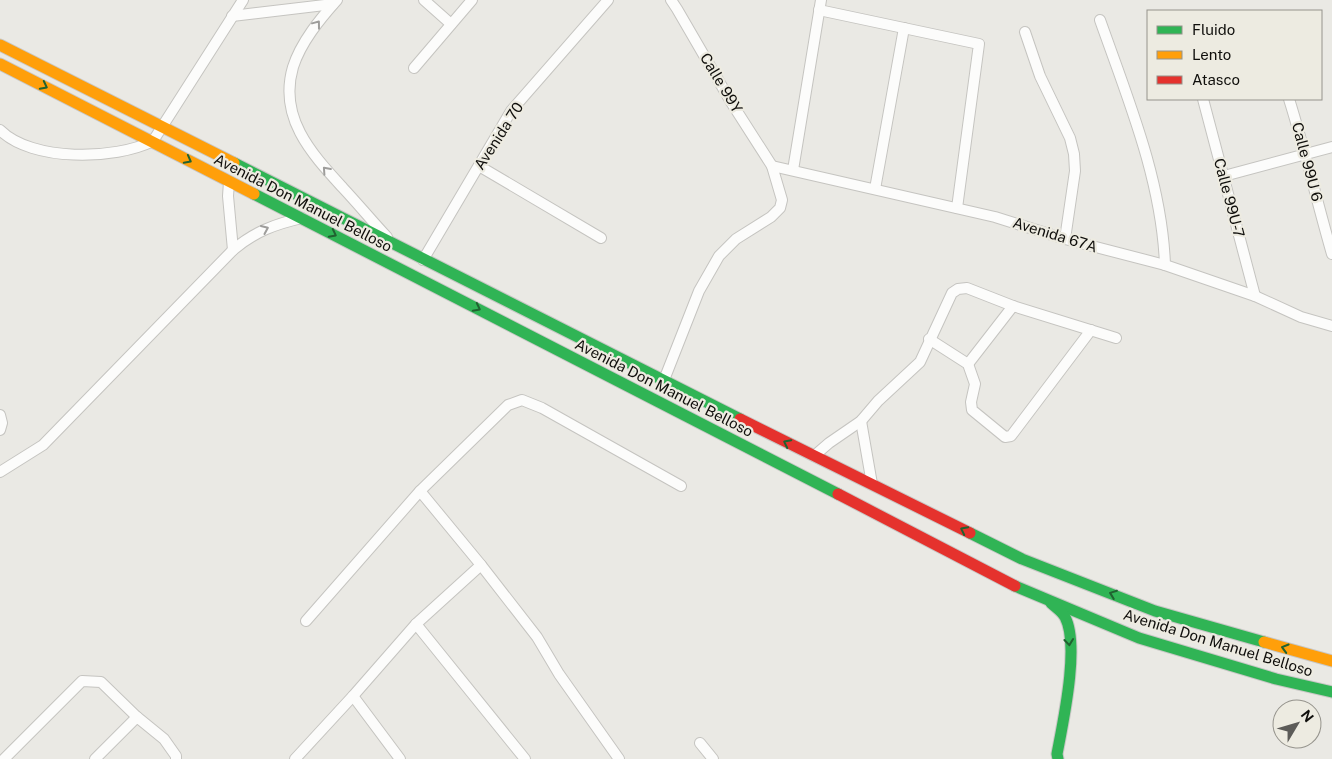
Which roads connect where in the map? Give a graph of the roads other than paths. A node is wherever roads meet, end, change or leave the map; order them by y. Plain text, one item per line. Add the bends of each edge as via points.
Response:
1 (243, 0) edge
2 (424, 0) edge
3 (472, 0) edge
4 (608, 0) edge
5 (671, 0) edge
6 (335, 2) edge
7 (820, 5) edge
8 (232, 16) junction
9 (1100, 20) dead end
10 (452, 24) junction
11 (904, 28) junction
12 (1025, 32) dead end
13 (0, 45) edge
14 (0, 64) edge
15 (414, 68) dead end
16 (1203, 100) edge
17 (1289, 100) edge
18 (161, 127) junction
19 (0, 130) edge
20 (153, 142) junction
21 (1332, 147) edge
22 (1306, 155) junction
23 (479, 166) junction
24 (772, 166) junction
25 (793, 170) junction
26 (1224, 176) junction
27 (229, 182) junction
28 (875, 189) junction
29 (958, 208) junction
30 (302, 218) junction
31 (601, 238) dead end
32 (1065, 240) junction
33 (394, 245) junction
34 (233, 250) junction
35 (1332, 254) edge
36 (424, 260) junction
37 (1165, 265) junction
38 (1255, 296) junction
39 (1013, 306) junction
40 (1332, 326) edge
41 (1091, 330) junction
42 (1116, 338) dead end
43 (929, 339) junction
44 (968, 364) junction
45 (664, 380) junction
46 (0, 415) edge
47 (861, 421) junction
48 (0, 430) edge
49 (814, 456) junction
50 (0, 472) edge
51 (872, 484) junction
52 (681, 486) dead end
53 (420, 491) junction
54 (481, 565) junction
55 (1048, 600) junction
56 (306, 621) dead end
57 (416, 624) junction
58 (1332, 661) edge
59 (1332, 692) edge
60 (354, 696) junction
61 (137, 716) junction
62 (700, 743) dead end
63 (300, 757) edge
64 (4, 759) edge
65 (96, 759) edge
66 (176, 759) edge
67 (400, 759) edge
68 (525, 759) edge
69 (620, 759) edge
70 (713, 759) edge
71 (1058, 759) edge

1 - 8 street
2 - 10 street
3 - 10 street
4 - 23 street, Avenida 70 via 511,112
5 - 24 street, Calle 99Y
6 - 8 street
33 -> 6 street via 311,153 298,130 290,104 293,67 305,42
7 - 11 street
7 - 25 street
8 - 18 street
9 - 37 street via 1151,174
10 - 15 street
11 - 28 street
11 - 29 street via 980,44
12 - 32 street via 1074,154 1076,171
13 - 18 main road, Avenida Don Manuel Belloso
14 -> 20 main road, Avenida Don Manuel Belloso
16 - 26 street, Calle 99U-7
17 - 22 street, Calle 99U 6
18 - 20 street
18 - 33 main road, Avenida Don Manuel Belloso
19 - 20 street via 17,143 42,151 74,154 132,150
20 -> 27 main road, Avenida Don Manuel Belloso
21 - 22 street
22 - 26 street
22 - 35 street, Calle 99U 6
23 - 31 street
23 - 36 street, Avenida 70
24 - 25 street, Avenida 67A
24 - 45 street, Calle 99Y via 782,200 780,208 736,239 719,256 699,291
25 - 28 street, Avenida 67A
26 - 38 street, Calle 99U-7
27 - 30 main road, Avenida Don Manuel Belloso
27 - 34 street
28 - 29 street, Avenida 67A
29 - 32 street, Avenida 67A
34 -> 30 street via 263,229
30 -> 55 main road, Avenida Don Manuel Belloso
32 - 37 street, Avenida 67A
33 - 36 main road, Avenida Don Manuel Belloso
34 - 50 street via 43,445
36 - 45 main road, Avenida Don Manuel Belloso
37 - 38 street, Avenida 67A
38 - 40 street, Avenida 67A via 1301,317
39 - 41 street
39 - 43 street via 967,288 958,289 952,293
39 - 44 street
41 - 42 street
41 - 44 street via 1011,436 1005,437 972,410 974,384
43 - 44 street
43 - 47 street via 920,362
49 -> 45 main road, Avenida Don Manuel Belloso
46 - 48 street
47 - 49 street
47 - 51 street
49 - 51 main road, Avenida Don Manuel Belloso
58 -> 51 main road, Avenida Don Manuel Belloso via 1155,610 1022,559
52 - 53 street via 522,400 508,405
53 - 54 street
53 - 56 street
54 - 57 street
54 - 69 street via 537,637 558,674
55 - 59 main road, Avenida Don Manuel Belloso via 1140,638 1276,680
55 -> 71 main road via 1064,616 1071,642
57 - 60 street
57 - 68 street
60 - 63 street
60 - 67 street
61 - 64 street via 101,682 82,681
61 - 65 street
61 - 66 street via 164,739
62 - 70 street

